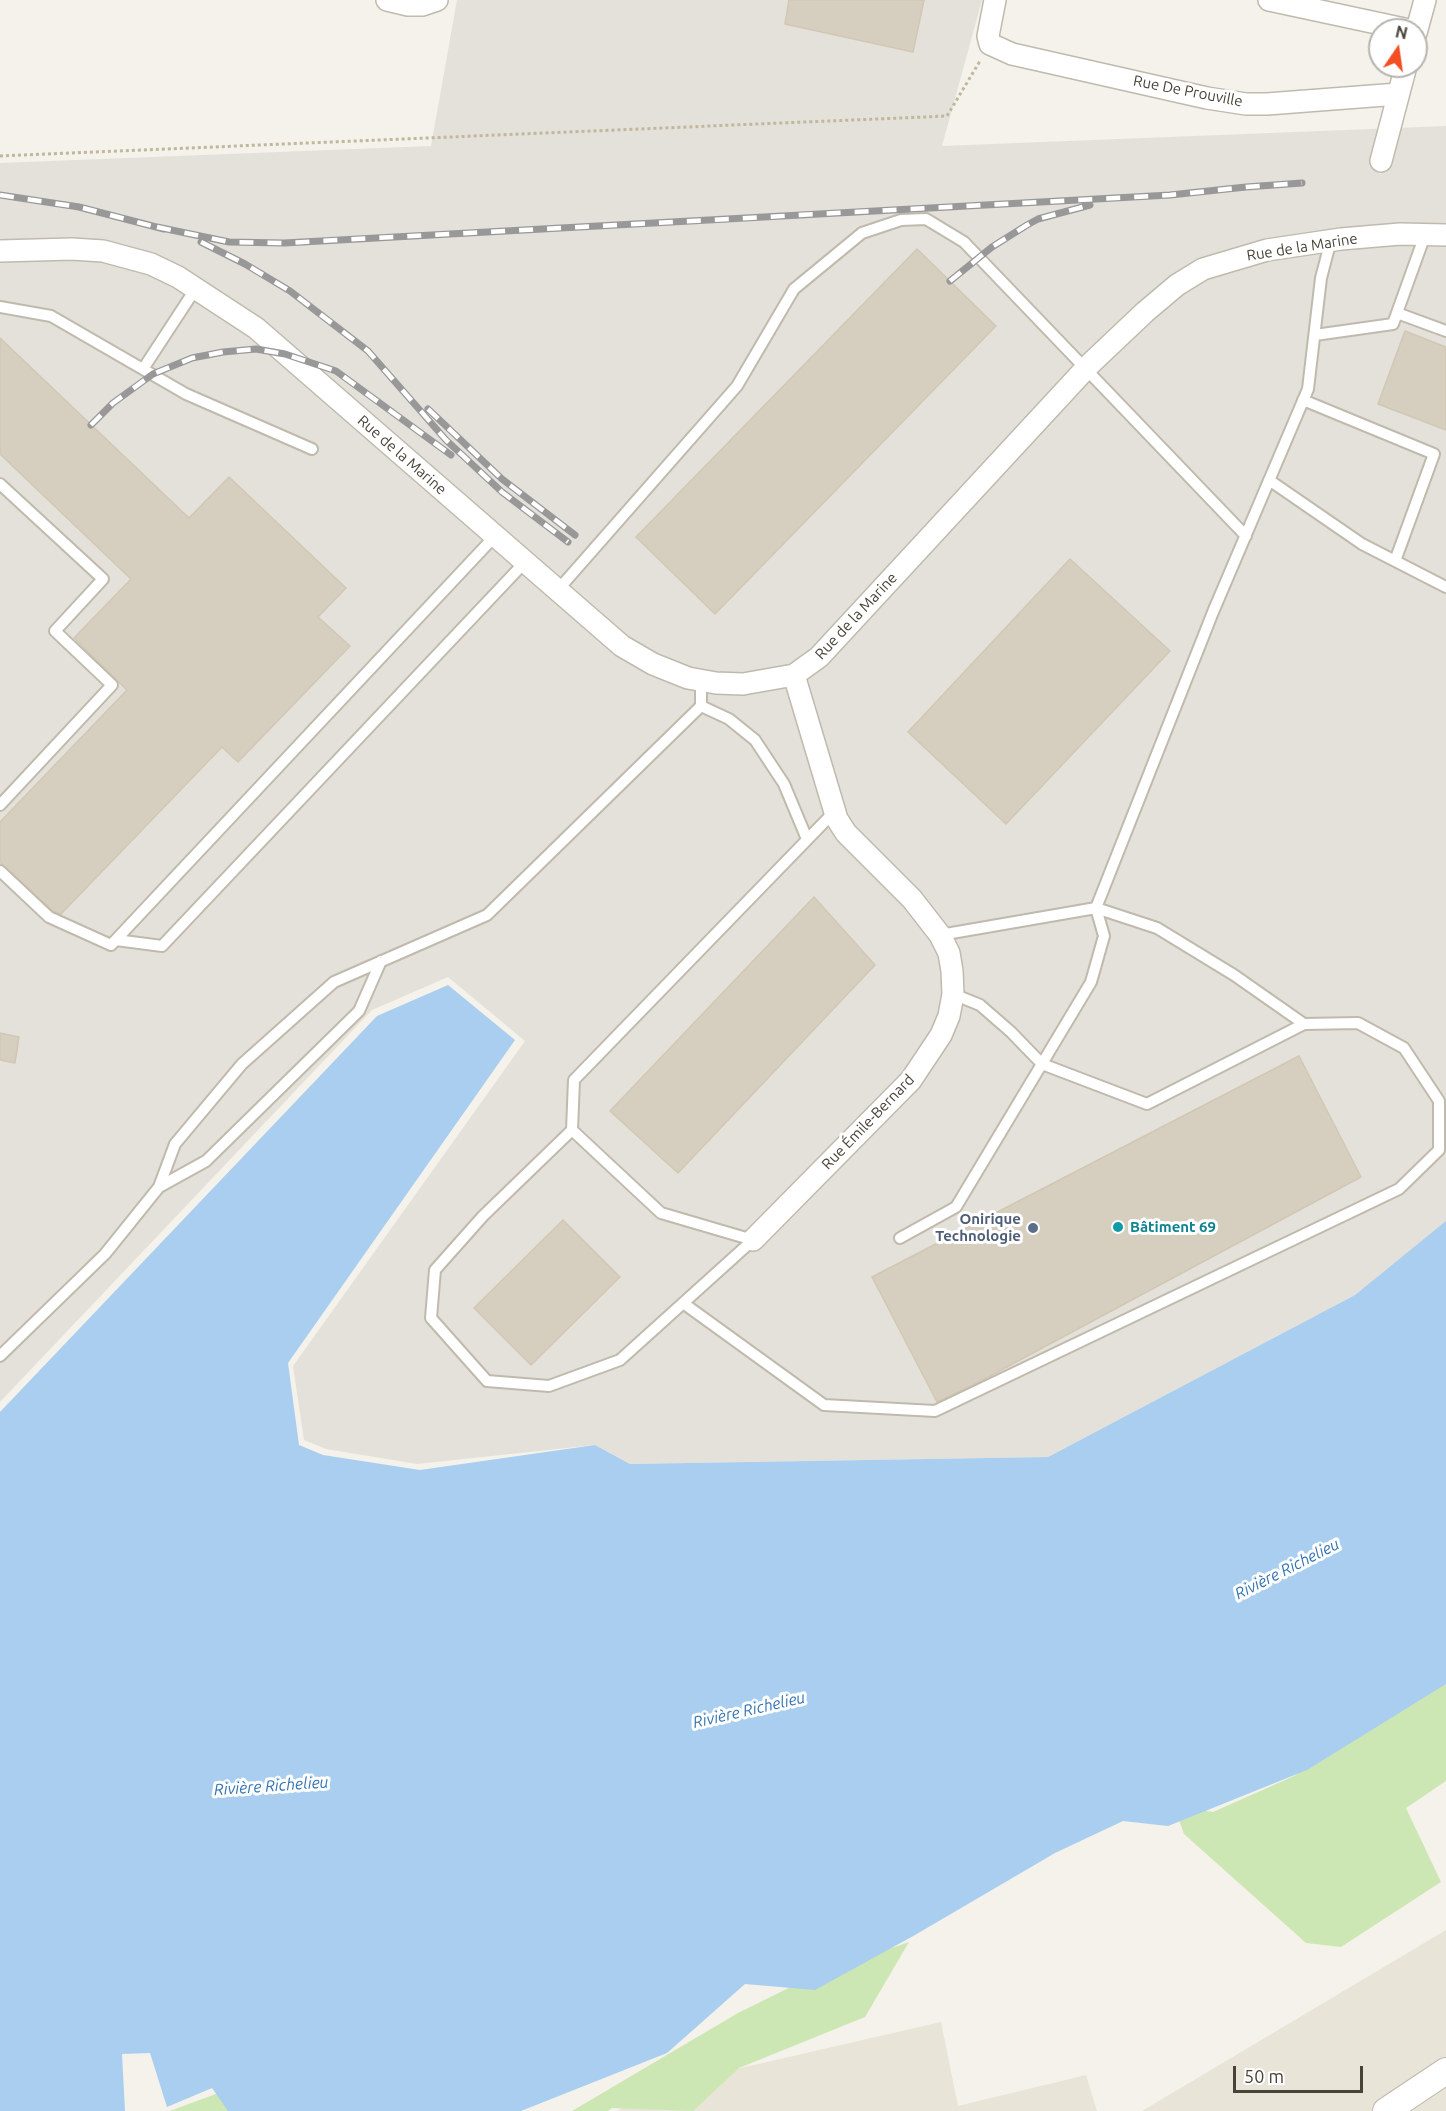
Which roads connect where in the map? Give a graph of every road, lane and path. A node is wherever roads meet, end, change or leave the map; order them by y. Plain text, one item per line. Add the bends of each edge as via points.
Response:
1 (387, 0) edge
2 (436, 0) edge
3 (994, 0) edge
4 (1269, 0) edge
5 (1425, 0) edge
6 (1420, 18) edge
7 (1368, 21) edge
8 (989, 40) junction
9 (1403, 78) edge
10 (1398, 94) junction
11 (0, 156) edge
12 (1381, 161) dead end
13 (1425, 235) junction
14 (1446, 235) edge
15 (1331, 240) junction
16 (0, 251) edge
17 (196, 288) junction
18 (0, 307) edge
19 (1397, 313) junction
20 (1446, 331) edge
21 (1314, 335) junction
22 (143, 369) junction
23 (1085, 369) junction
24 (1303, 400) junction
25 (312, 449) dead end
26 (1269, 480) junction
27 (0, 484) edge
28 (495, 536) junction
29 (1245, 536) junction
30 (1395, 561) junction
31 (525, 562) junction
32 (1446, 586) edge
33 (557, 591) junction
34 (794, 675) junction
35 (701, 680) junction
36 (701, 706) junction
37 (0, 805) edge
38 (834, 812) junction
39 (807, 839) junction
40 (0, 871) edge
41 (1096, 908) junction
42 (940, 935) junction
43 (116, 940) junction
44 (381, 961) junction
45 (952, 994) junction
46 (1304, 1024) junction
47 (1041, 1064) junction
48 (572, 1130) junction
49 (159, 1187) junction
50 (900, 1238) dead end
51 (753, 1240) junction
52 (683, 1303) junction
53 (0, 1356) edge
54 (1446, 2071) edge
55 (1386, 2111) edge

1 - 2 street via 422,5
3 - 8 street
4 - 7 street
5 - 6 street
8 - 10 street, Rue De Prouville via 1012,54 1246,104
8 - 11 path via 946,116
9 - 10 street
10 - 12 street
13 - 14 street, Rue de la Marine
13 - 15 street, Rue de la Marine
13 - 19 lane
15 - 21 lane via 1321,278
15 - 23 street, Rue de la Marine via 1267,250 1203,269 1145,312
16 - 17 street, Rue de la Marine via 103,251 151,264
17 - 22 lane
17 - 28 street, Rue de la Marine via 256,328
18 - 22 lane via 51,316
19 - 20 lane
19 - 21 lane via 1393,324
21 - 24 lane via 1308,389
22 - 25 lane via 186,394
23 - 29 lane
23 - 33 lane via 964,242 927,219 901,220 862,233 794,289 737,386
23 - 34 street, Rue de la Marine via 819,657
24 - 26 lane
24 - 30 lane via 1434,454
26 - 29 lane
26 - 30 lane via 1362,544
27 - 37 lane via 103,579 55,631 112,685
28 - 31 street, Rue de la Marine
28 - 43 lane
29 - 41 lane
30 - 32 lane
31 - 33 street, Rue de la Marine
31 - 43 lane via 162,946
33 - 35 street, Rue de la Marine via 622,646 653,664
34 - 35 street, Rue de la Marine via 743,684
34 - 38 street, Rue Émile-Bernard
35 - 36 lane
36 - 39 lane via 729,719 755,740 784,784
36 - 44 lane via 487,915
38 - 39 lane
38 - 42 street, Rue Émile-Bernard via 846,833 912,899
39 - 48 lane via 574,1080
40 - 43 lane via 49,917 111,945
41 - 42 lane
41 - 46 lane via 1157,928
41 - 47 lane via 1104,936 1091,982
42 - 45 street, Rue Émile-Bernard via 949,953
44 - 49 lane via 359,1011 206,1161
44 - 49 lane via 334,981 242,1064 175,1144
45 - 47 lane via 980,1005
45 - 51 street, Rue Émile-Bernard via 941,1035 911,1080
46 - 47 lane via 1147,1104
46 - 52 lane via 1358,1023 1404,1048 1439,1101 1439,1150 1398,1189 936,1411 824,1405
47 - 50 lane via 956,1207
48 - 51 lane via 661,1213
48 - 52 lane via 483,1216 435,1270 431,1317 487,1381 549,1386 620,1360
49 - 53 lane via 105,1254
51 - 52 lane
54 - 55 street

